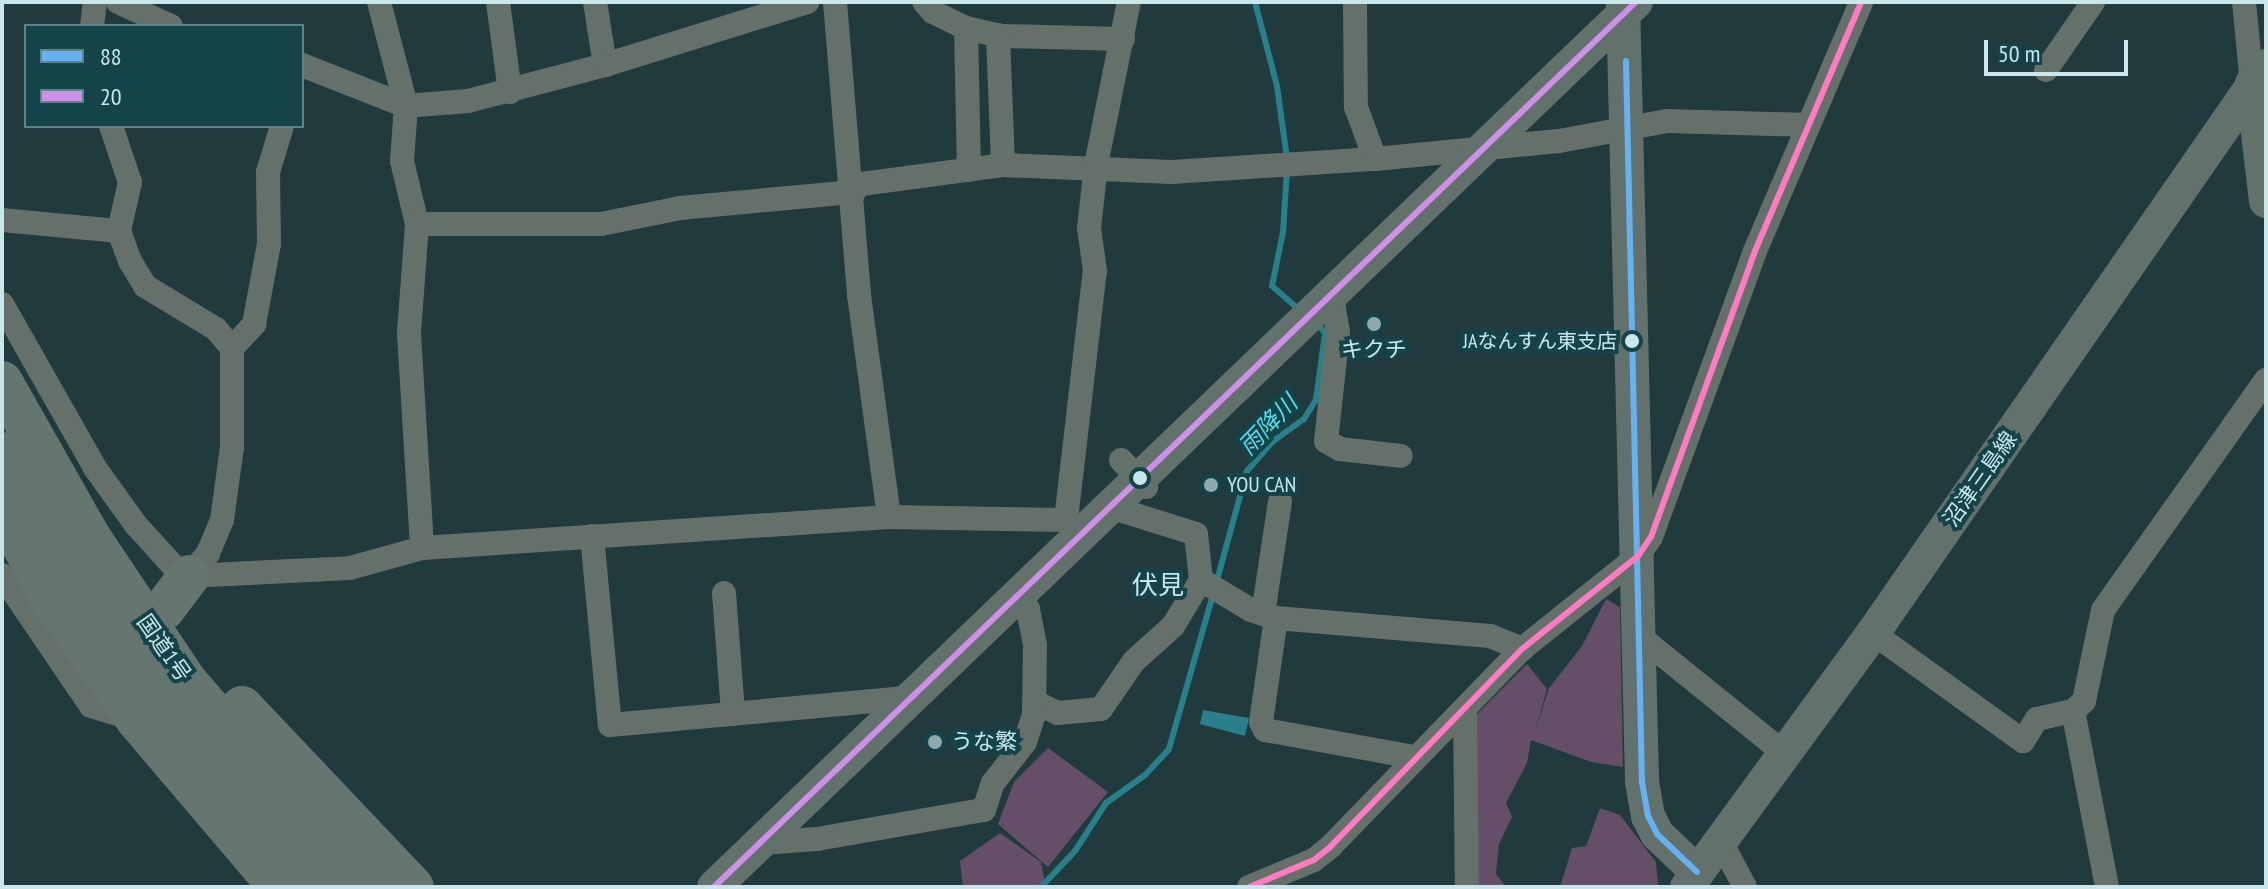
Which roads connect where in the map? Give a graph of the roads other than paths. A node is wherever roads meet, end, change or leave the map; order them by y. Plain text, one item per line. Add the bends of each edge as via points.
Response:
1 (95, 2) edge
2 (118, 2) edge
3 (379, 2) edge
4 (498, 2) edge
5 (595, 2) edge
6 (807, 2) edge
7 (835, 2) edge
8 (924, 2) edge
9 (1129, 2) edge
10 (1355, 2) edge
11 (1861, 2) edge
12 (2093, 2) edge
13 (2244, 2) edge
14 (1628, 6) edge
15 (92, 24) edge
16 (167, 24) edge
17 (966, 28) junction
18 (998, 35) junction
19 (1123, 39) junction
20 (605, 65) junction
21 (304, 66) edge
22 (2046, 70) dead end
23 (2259, 74) edge
24 (510, 92) junction
25 (406, 106) junction
26 (1808, 125) junction
27 (112, 128) edge
28 (281, 128) edge
29 (1628, 131) junction
30 (1480, 149) junction
31 (1375, 159) junction
32 (1003, 165) junction
33 (1096, 165) junction
34 (969, 170) junction
35 (854, 189) junction
36 (2266, 201) edge
37 (2, 220) edge
38 (417, 224) junction
39 (119, 231) junction
40 (1324, 297) junction
41 (2, 304) edge
42 (232, 348) junction
43 (2266, 380) edge
44 (2, 382) edge
45 (16, 443) edge
46 (1401, 456) dead end
47 (1121, 460) dead end
48 (1146, 487) dead end
49 (1280, 501) dead end
50 (2, 507) edge
51 (1110, 507) junction
52 (889, 517) junction
53 (1074, 526) junction
54 (592, 536) junction
55 (422, 548) junction
56 (1638, 556) junction
57 (2, 575) edge
58 (189, 576) junction
59 (1201, 580) junction
60 (724, 593) dead end
61 (1014, 597) junction
62 (164, 609) junction
63 (1270, 616) junction
64 (1873, 633) junction
65 (1639, 636) junction
66 (1522, 649) junction
67 (909, 698) junction
68 (1035, 702) junction
69 (1465, 709) junction
70 (2073, 711) junction
71 (733, 714) junction
72 (137, 720) junction
73 (1785, 754) junction
74 (1413, 757) junction
75 (1721, 842) junction
76 (760, 843) junction
77 (1692, 880) edge
78 (279, 887) edge
79 (317, 887) edge
80 (363, 887) edge
81 (413, 887) edge
82 (714, 887) edge
83 (1249, 887) edge
84 (1467, 887) edge
85 (1745, 887) edge
86 (2107, 887) edge

1 - 15 street
2 - 16 street
3 - 25 street
4 - 24 street
5 - 20 street
6 - 20 street
7 - 35 street
8 - 17 street
9 - 19 street
10 - 31 street via 1356,107
11 - 26 street
12 - 22 street
13 - 23 street
14 - 29 street
14 - 30 street
17 - 18 street
17 - 34 street
18 - 19 street
18 - 32 street
19 - 33 street
20 - 24 street
21 - 25 street
23 - 36 street
23 - 64 street, 沼津三島線
24 - 25 street
25 - 38 street via 402,161
26 - 29 street via 1667,121
26 - 56 street via 1755,251 1651,537
27 - 39 street via 130,182
28 - 42 street via 268,172 269,244 254,324
29 - 30 street
29 - 56 street
30 - 31 street
30 - 40 street
31 - 33 street via 1172,172
32 - 33 street
32 - 34 street
33 - 53 street via 1089,228 1095,271
34 - 35 street
35 - 38 street via 680,208 601,224
35 - 52 street via 859,295
37 - 39 street
38 - 55 street via 409,334
39 - 42 street via 145,286 216,329
40 - 46 street via 1334,309 1338,331 1326,441 1340,449
40 - 51 street
41 - 58 street via 95,468 136,525
42 - 58 street via 232,447 222,520 208,553
43 - 70 street via 2103,610 2084,701
44 - 45 highway, 国道1号
45 - 62 highway
45 - 79 highway, 国道1号 via 135,668
45 - 80 highway, 国道1号 via 91,539 186,681
47 - 48 street
49 - 63 street
50 - 72 highway via 54,603
51 - 53 street
51 - 59 street via 1196,534
52 - 53 street
52 - 54 street
53 - 61 street
54 - 55 street
54 - 71 street via 610,725
55 - 58 street via 350,568
56 - 65 street
56 - 66 street
57 - 72 street via 91,706
58 - 62 highway
59 - 63 street
59 - 68 street via 1173,626 1134,661 1101,709 1058,713
60 - 71 street
61 - 67 street
61 - 68 street via 1028,609 1035,645
62 - 81 highway via 221,684
63 - 66 street via 1490,636
63 - 74 street via 1261,722 1265,730
64 - 70 street via 2023,741 2037,719
64 - 73 street, 沼津三島線
65 - 73 street
65 - 77 street via 1648,816
66 - 69 street
67 - 71 street
67 - 76 street
68 - 76 street via 1030,734 993,783 984,810 817,839
69 - 74 street
69 - 84 street
70 - 86 street
72 - 78 highway
73 - 75 street, 沼津三島線
74 - 83 street via 1314,860
75 - 77 street, 沼津三島線
75 - 85 street
76 - 82 street

